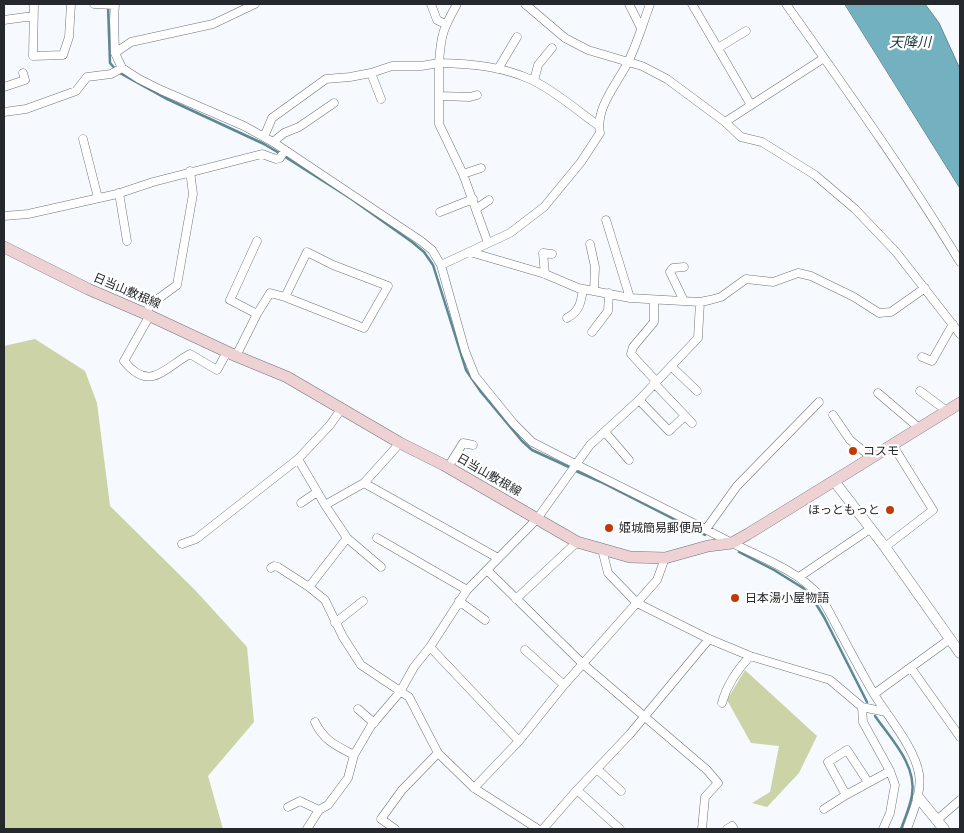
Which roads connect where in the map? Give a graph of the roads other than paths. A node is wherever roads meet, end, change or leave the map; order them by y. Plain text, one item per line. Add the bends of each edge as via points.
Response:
1 (34, 4) edge
2 (71, 4) edge
3 (255, 4) edge
4 (431, 4) edge
5 (457, 4) edge
6 (525, 4) edge
7 (629, 4) edge
8 (650, 4) edge
9 (692, 4) edge
10 (786, 4) edge
11 (98, 5) edge
12 (115, 5) edge
13 (33, 16) junction
14 (4, 20) edge
15 (445, 24) junction
16 (640, 28) junction
17 (746, 31) dead end
18 (517, 37) dead end
19 (552, 48) dead end
20 (718, 48) junction
21 (115, 53) junction
22 (824, 58) junction
23 (628, 62) junction
24 (439, 63) junction
25 (121, 68) junction
26 (498, 69) junction
27 (23, 73) dead end
28 (371, 73) junction
29 (534, 81) junction
30 (4, 87) edge
31 (477, 95) dead end
32 (439, 96) junction
33 (381, 99) dead end
34 (334, 103) dead end
35 (751, 105) junction
36 (4, 112) edge
37 (725, 122) junction
38 (599, 126) junction
39 (264, 137) junction
40 (83, 139) dead end
41 (273, 142) junction
42 (283, 153) junction
43 (481, 168) dead end
44 (190, 171) junction
45 (463, 174) junction
46 (120, 193) junction
47 (98, 198) junction
48 (472, 199) junction
49 (489, 200) dead end
50 (476, 209) junction
51 (440, 212) dead end
52 (4, 216) edge
53 (606, 220) dead end
54 (127, 241) dead end
55 (258, 241) dead end
56 (488, 243) junction
57 (590, 244) dead end
58 (4, 247) edge
59 (470, 252) junction
60 (552, 254) dead end
61 (960, 262) edge
62 (441, 265) junction
63 (684, 267) dead end
64 (545, 274) junction
65 (924, 288) junction
66 (583, 289) junction
67 (594, 290) junction
68 (609, 294) junction
69 (285, 297) junction
70 (630, 298) junction
71 (654, 300) junction
72 (684, 301) junction
73 (700, 302) junction
74 (257, 314) junction
75 (148, 315) junction
76 (567, 318) dead end
77 (953, 324) junction
78 (592, 332) dead end
79 (960, 334) edge
80 (232, 354) junction
81 (922, 357) dead end
82 (671, 366) junction
83 (655, 382) junction
84 (920, 390) dead end
85 (697, 391) dead end
86 (878, 393) dead end
87 (640, 400) junction
88 (818, 402) dead end
89 (960, 403) edge
90 (342, 408) junction
91 (948, 410) junction
92 (832, 415) dead end
93 (685, 416) junction
94 (692, 423) dead end
95 (919, 428) junction
96 (605, 432) junction
97 (400, 443) junction
98 (892, 444) junction
99 (473, 445) dead end
100 (871, 457) junction
101 (298, 459) junction
102 (629, 460) dead end
103 (576, 465) junction
104 (448, 467) junction
105 (834, 481) junction
106 (364, 483) junction
107 (317, 492) junction
108 (301, 503) dead end
109 (325, 505) junction
110 (537, 519) junction
111 (706, 529) junction
112 (870, 529) junction
113 (347, 538) junction
114 (377, 538) dead end
115 (577, 542) junction
116 (732, 543) junction
117 (182, 544) dead end
118 (885, 546) junction
119 (602, 549) junction
120 (498, 558) junction
121 (665, 558) junction
122 (381, 567) dead end
123 (270, 568) dead end
124 (487, 570) junction
125 (799, 577) junction
126 (309, 587) junction
127 (467, 590) junction
128 (516, 600) junction
129 (364, 601) dead end
130 (459, 601) junction
131 (638, 603) junction
132 (485, 620) dead end
133 (335, 623) junction
134 (709, 639) junction
135 (950, 639) junction
136 (430, 647) junction
137 (524, 650) dead end
138 (960, 653) edge
139 (750, 656) junction
140 (583, 664) junction
141 (911, 668) junction
142 (564, 685) junction
143 (400, 692) junction
144 (874, 694) junction
145 (722, 703) dead end
146 (862, 707) junction
147 (358, 709) dead end
148 (886, 712) junction
149 (646, 716) junction
150 (315, 722) dead end
151 (374, 723) junction
152 (960, 737) edge
153 (519, 741) junction
154 (438, 753) junction
155 (354, 755) junction
156 (597, 769) junction
157 (890, 771) junction
158 (868, 782) junction
159 (474, 788) junction
160 (577, 790) junction
161 (621, 791) dead end
162 (846, 794) junction
163 (918, 797) junction
164 (960, 800) edge
165 (288, 807) dead end
166 (824, 809) dead end
167 (319, 810) junction
168 (937, 820) junction
169 (307, 829) edge
170 (395, 829) edge
171 (538, 829) edge
172 (543, 829) edge
173 (620, 829) edge
174 (702, 829) edge
175 (727, 829) edge
176 (734, 829) edge
177 (883, 829) edge
178 (908, 829) edge
179 (944, 829) edge

1 - 13 street
2 - 13 street via 69,37 63,55 33,56
3 - 21 street via 212,24 131,42
4 - 15 street via 437,20
5 - 15 street
6 - 23 street via 565,38 588,50
7 - 16 street
8 - 16 street
9 - 20 street
10 - 22 street
11 - 12 street
12 - 21 street
13 - 14 street
15 - 24 street via 440,38
16 - 23 street
17 - 20 street
18 - 26 street
19 - 29 street via 538,65
20 - 35 street
21 - 25 street
22 - 35 street
22 - 61 street
23 - 37 street via 667,79
23 - 38 street via 605,103
24 - 26 street via 475,64
24 - 28 street via 392,66
24 - 32 street
25 - 36 street via 111,74 88,77 76,91 26,109
25 - 39 street
26 - 29 street
27 - 30 street via 25,80
28 - 33 street
28 - 39 street via 326,79 272,118
29 - 38 street
31 - 32 street
32 - 45 street via 439,124
34 - 41 street via 319,118 284,133
35 - 37 street
37 - 65 street via 741,137 762,142 815,175 855,208
38 - 56 street via 600,133 590,148 544,207 510,233
39 - 41 street
40 - 47 street
41 - 42 street
42 - 44 street via 276,159 262,154
42 - 62 street via 421,241 432,250
43 - 45 street
44 - 46 street
44 - 75 street via 193,194 176,285 150,304
45 - 48 street
46 - 47 street
46 - 54 street
47 - 52 street via 28,214
48 - 50 street
48 - 51 street
49 - 50 street
50 - 56 street
53 - 70 street
55 - 74 street via 230,300
56 - 59 street
57 - 67 street via 595,267
58 - 75 main road, 日当山敷根線 via 88,290
59 - 62 street
59 - 64 street
60 - 64 street via 543,253
62 - 103 street via 465,351 481,384 532,442
63 - 72 street via 672,268 670,272
64 - 66 street
65 - 73 street via 891,312 879,313 812,276 798,273 773,282 746,279 720,297
65 - 77 street
66 - 67 street
66 - 76 street via 580,306
67 - 68 street
68 - 70 street
68 - 78 street via 608,311
69 - 69 street via 364,328 388,286 307,252
69 - 74 street via 270,293
70 - 71 street
71 - 72 street
71 - 83 street via 654,322 631,354
72 - 73 street
73 - 82 street via 698,338
74 - 80 street
75 - 80 main road, 日当山敷根線
75 - 80 street via 124,361 133,373 146,377 157,375 190,354 217,370
77 - 79 street
77 - 81 street via 932,361
80 - 90 main road, 日当山敷根線 via 287,377
82 - 83 street
82 - 85 street
83 - 87 street
83 - 93 street
84 - 91 street
86 - 95 street
87 - 93 street via 669,431
87 - 96 street
88 - 111 street via 736,486
89 - 91 main road, 日当山敷根線
90 - 97 main road, 日当山敷根線
90 - 101 street
91 - 95 main road, 日当山敷根線
92 - 100 street via 850,440
93 - 94 street
95 - 98 main road, 日当山敷根線
96 - 102 street
96 - 103 street via 590,445
97 - 104 main road, 日当山敷根線
97 - 106 street
98 - 100 main road, 日当山敷根線
98 - 118 street via 933,510
99 - 104 street via 463,443
100 - 105 main road, 日当山敷根線
101 - 107 street
101 - 117 street via 196,538
103 - 110 street
103 - 111 street
104 - 110 main road, 日当山敷根線
105 - 112 street
105 - 116 main road, 日当山敷根線
106 - 109 street
106 - 120 street
107 - 108 street
107 - 109 street
109 - 113 street
110 - 115 main road, 日当山敷根線
110 - 120 street
111 - 116 street
112 - 118 street
112 - 125 street
113 - 122 street
113 - 126 street
114 - 127 street
115 - 119 main road, 日当山敷根線
115 - 128 street
116 - 121 main road, 日当山敷根線
116 - 125 street
118 - 135 street
119 - 121 main road, 日当山敷根線 via 630,558
119 - 131 street via 608,573
120 - 124 street
121 - 131 street via 657,580
123 - 126 street via 278,567
124 - 127 street
124 - 128 street
125 - 144 street via 821,597
126 - 133 street via 325,600
127 - 130 street
128 - 140 street
129 - 133 street
130 - 132 street
130 - 136 street
131 - 134 street
131 - 140 street
133 - 143 street via 361,665
134 - 139 street
134 - 149 street
135 - 138 street
135 - 141 street
136 - 143 street
136 - 153 street
137 - 142 street
139 - 145 street via 726,689
139 - 146 street via 830,680
140 - 142 street
140 - 149 street
141 - 144 street
141 - 152 street
142 - 153 street
143 - 151 street
143 - 154 street via 409,697
144 - 148 street
146 - 148 street
146 - 157 street via 864,722
147 - 151 street
148 - 163 street via 917,765 920,777
149 - 156 street
149 - 174 street via 718,783 704,797
150 - 155 street via 327,740
151 - 155 street
153 - 159 street
154 - 159 street
154 - 170 street via 402,790 381,818
155 - 167 street via 348,778 328,805
156 - 160 street
156 - 161 street
157 - 158 street
157 - 177 street via 895,785 890,814
158 - 162 street
158 - 162 street via 847,750 828,762
159 - 171 street
160 - 172 street
160 - 173 street
162 - 166 street
163 - 168 street
163 - 178 street
164 - 168 street
165 - 167 street via 300,801
167 - 169 street
168 - 179 street
175 - 176 street via 732,826

